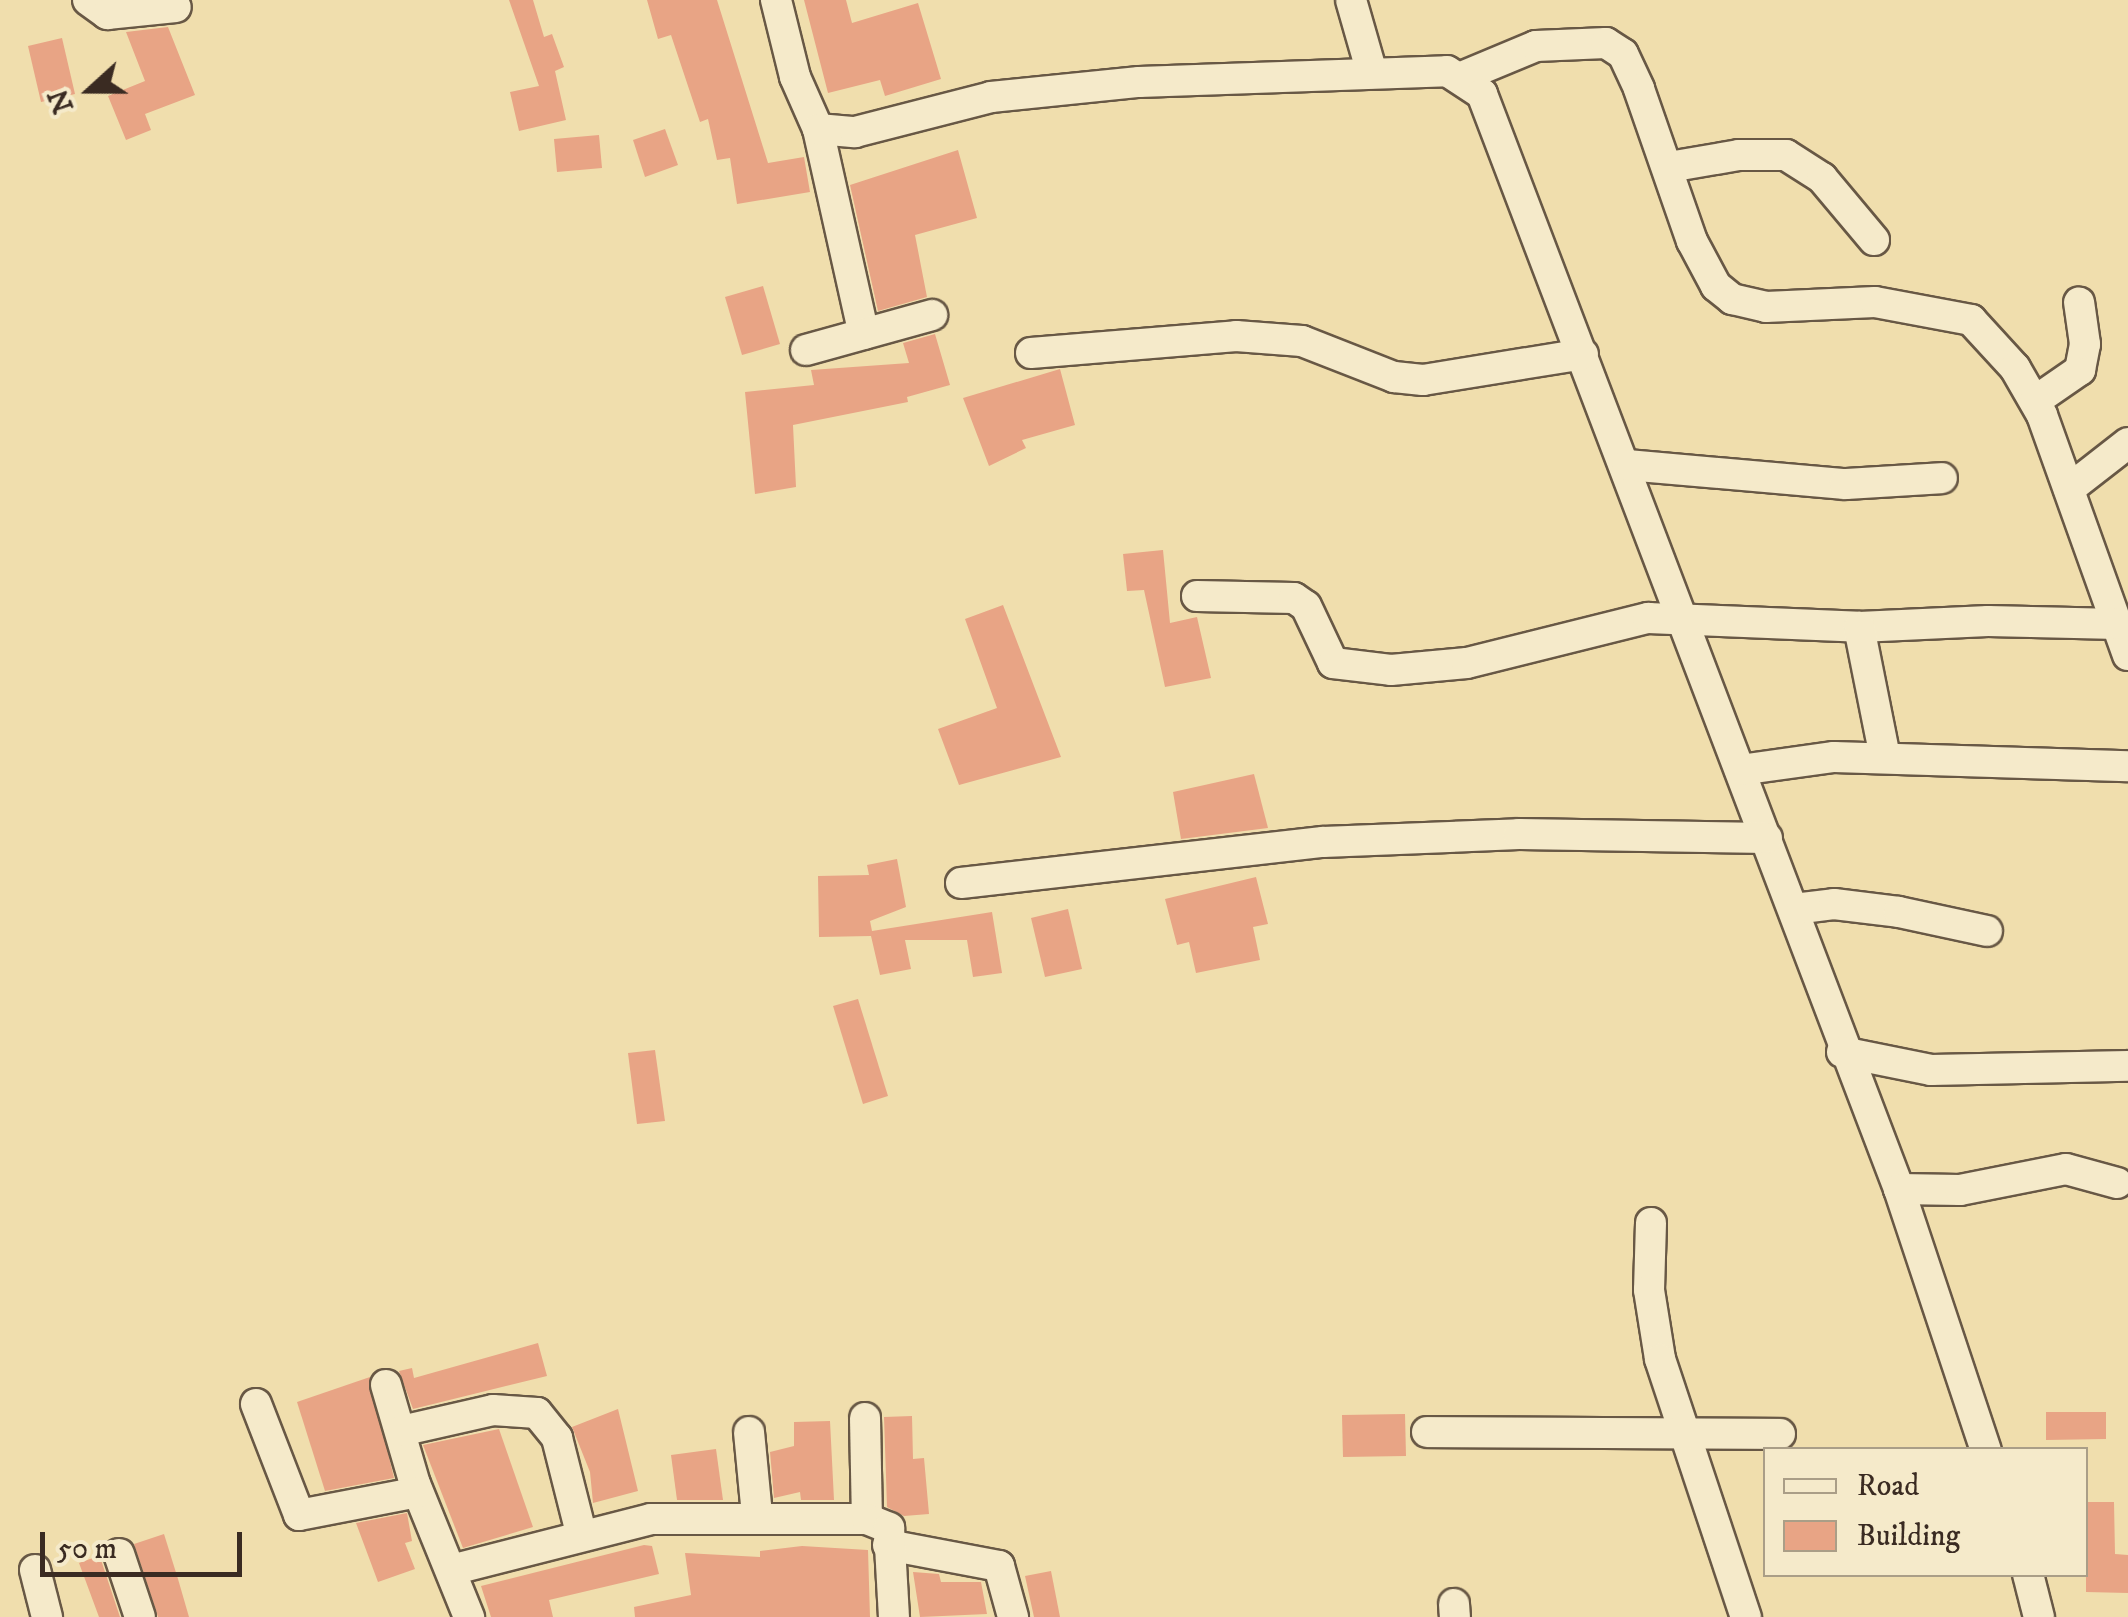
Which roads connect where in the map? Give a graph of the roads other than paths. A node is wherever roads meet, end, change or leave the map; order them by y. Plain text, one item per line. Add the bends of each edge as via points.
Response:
1 (88, 0) edge
2 (776, 0) edge
3 (1351, 0) edge
4 (176, 8) dead end
5 (1372, 73) junction
6 (1459, 78) junction
7 (818, 128) junction
8 (1669, 167) junction
9 (1874, 240) dead end
10 (2079, 302) dead end
11 (932, 316) dead end
12 (864, 334) junction
13 (806, 350) dead end
14 (1030, 352) dead end
15 (1582, 354) junction
16 (2035, 401) junction
17 (2128, 443) edge
18 (1627, 465) junction
19 (1942, 478) dead end
20 (2069, 489) junction
21 (1197, 596) dead end
22 (1682, 620) junction
23 (2118, 624) junction
24 (1859, 628) junction
25 (2128, 656) edge
26 (1886, 757) junction
27 (2128, 766) edge
28 (1740, 770) junction
29 (1767, 838) junction
30 (961, 883) dead end
31 (1794, 908) junction
32 (1986, 931) dead end
33 (1842, 1052) junction
34 (2128, 1066) edge
35 (2117, 1183) dead end
36 (1899, 1189) junction
37 (1652, 1223) dead end
38 (386, 1386) dead end
39 (256, 1404) dead end
40 (865, 1418) dead end
41 (1685, 1430) junction
42 (401, 1431) junction
43 (749, 1432) dead end
44 (1427, 1432) dead end
45 (1780, 1434) dead end
46 (1985, 1447) edge
47 (418, 1492) junction
48 (757, 1515) junction
49 (867, 1519) junction
50 (581, 1533) junction
51 (888, 1545) junction
52 (120, 1554) dead end
53 (35, 1570) dead end
54 (451, 1570) junction
55 (2029, 1577) edge
56 (47, 1617) edge
57 (140, 1617) edge
58 (469, 1617) edge
59 (894, 1617) edge
60 (1014, 1617) edge
61 (1746, 1617) edge
62 (2039, 1617) edge

1 - 4 street via 107,14
2 - 7 street via 795,77
3 - 5 street
5 - 6 street via 1447,71
5 - 7 street via 1030,91 855,132
6 - 8 street via 1536,46 1606,43 1623,54
6 - 15 street via 1482,94 1493,116
7 - 12 street
8 - 9 street via 1739,154 1786,154 1822,178
8 - 16 street via 1692,241 1716,286 1732,299 1766,307 1875,302 1949,311 1971,320
10 - 16 street via 2085,344 2080,370
11 - 12 street
12 - 13 street
14 - 15 street via 1236,336 1302,341 1394,377 1423,380
15 - 18 street
16 - 20 street
17 - 20 street
18 - 19 street via 1845,484
18 - 22 street
20 - 23 street
21 - 22 street via 1294,598 1306,606 1326,653 1346,668 1434,669 1615,621
22 - 24 street
22 - 28 street
23 - 24 street via 1988,620
23 - 25 street
24 - 26 street
26 - 27 street
26 - 28 street
28 - 29 street
29 - 30 street via 1519,834 1323,842
29 - 31 street
31 - 32 street via 1883,910
31 - 33 street
33 - 34 street via 1930,1070
33 - 36 street
35 - 36 street via 2066,1169 1960,1190
36 - 46 street
37 - 41 street via 1652,1328
38 - 42 street
39 - 47 street via 299,1516
40 - 49 street
41 - 44 street
41 - 45 street
41 - 61 street
42 - 47 street
42 - 50 street via 493,1410 537,1414 557,1438
43 - 48 street
47 - 54 street
48 - 49 street
48 - 50 street via 651,1519
49 - 51 street via 889,1528
50 - 54 street
51 - 59 street
51 - 60 street via 999,1566
52 - 57 street
53 - 56 street
54 - 58 street
55 - 62 street

